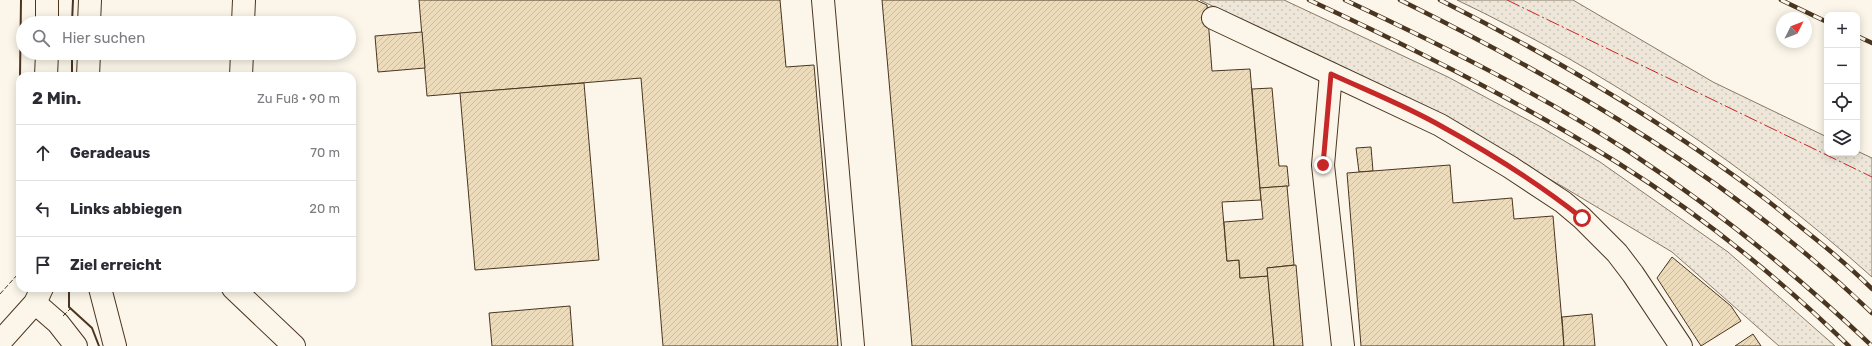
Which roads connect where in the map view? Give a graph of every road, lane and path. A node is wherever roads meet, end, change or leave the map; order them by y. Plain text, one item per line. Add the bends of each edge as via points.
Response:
1 (47, 0) edge
2 (90, 0) edge
3 (244, 0) edge
4 (822, 0) edge
5 (47, 16) edge
6 (89, 16) edge
7 (243, 16) edge
8 (1213, 18) dead end
9 (47, 60) edge
10 (88, 60) edge
11 (242, 60) edge
12 (46, 72) edge
13 (88, 72) edge
14 (241, 72) edge
15 (1331, 74) junction
16 (101, 292) edge
17 (237, 292) edge
18 (38, 295) edge
19 (0, 342) edge
20 (76, 346) edge
21 (115, 346) edge
22 (294, 346) edge
23 (853, 346) edge
24 (1343, 346) edge
25 (1680, 346) edge

1 - 5 street
2 - 6 street
3 - 7 street
4 - 23 street
8 - 15 street
9 - 12 street
10 - 13 street
11 - 14 street
15 - 24 street via 1323,165
15 - 25 street via 1440,125 1563,202 1617,253
16 - 21 street
17 - 22 street
18 - 19 street
18 - 20 street

